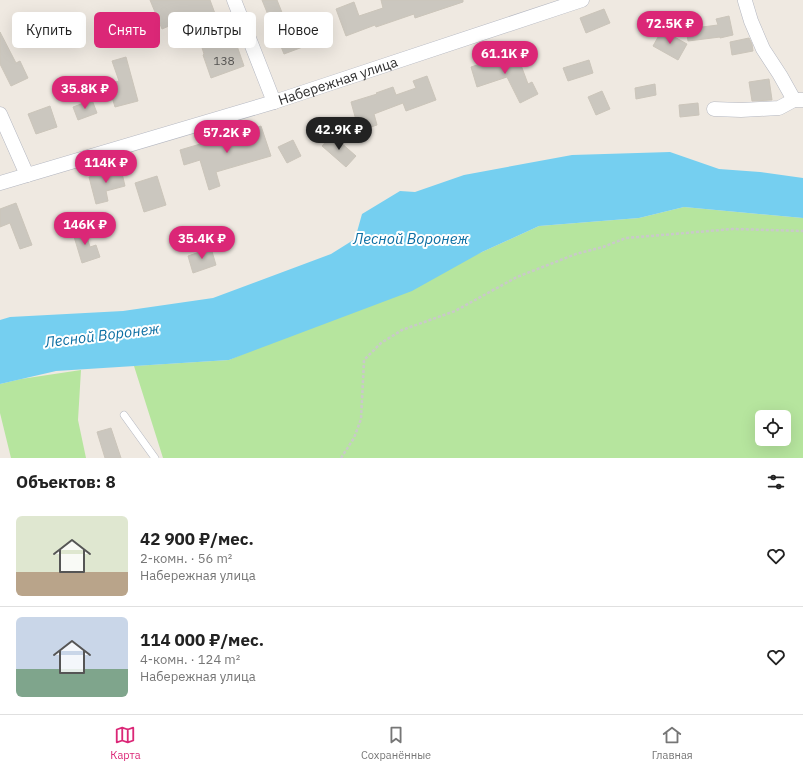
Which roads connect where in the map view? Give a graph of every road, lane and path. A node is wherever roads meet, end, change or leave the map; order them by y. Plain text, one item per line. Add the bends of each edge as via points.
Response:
1 (234, 0) edge
2 (582, 0) edge
3 (745, 1) dead end
4 (798, 100) edge
5 (274, 102) junction
6 (714, 109) dead end
7 (0, 114) edge
8 (27, 175) junction
9 (0, 183) edge
10 (803, 231) edge
11 (124, 415) dead end
12 (155, 458) edge
13 (341, 458) edge

1 - 5 street
2 - 5 street, Набережная улица
3 - 4 street via 763,49
4 - 6 street via 779,108
5 - 8 street, Набережная улица
7 - 8 street
8 - 9 street, Набережная улица
10 - 13 path via 733,229 626,238 517,277 455,311 402,330 381,343 364,360 361,419 354,438
11 - 12 lane

